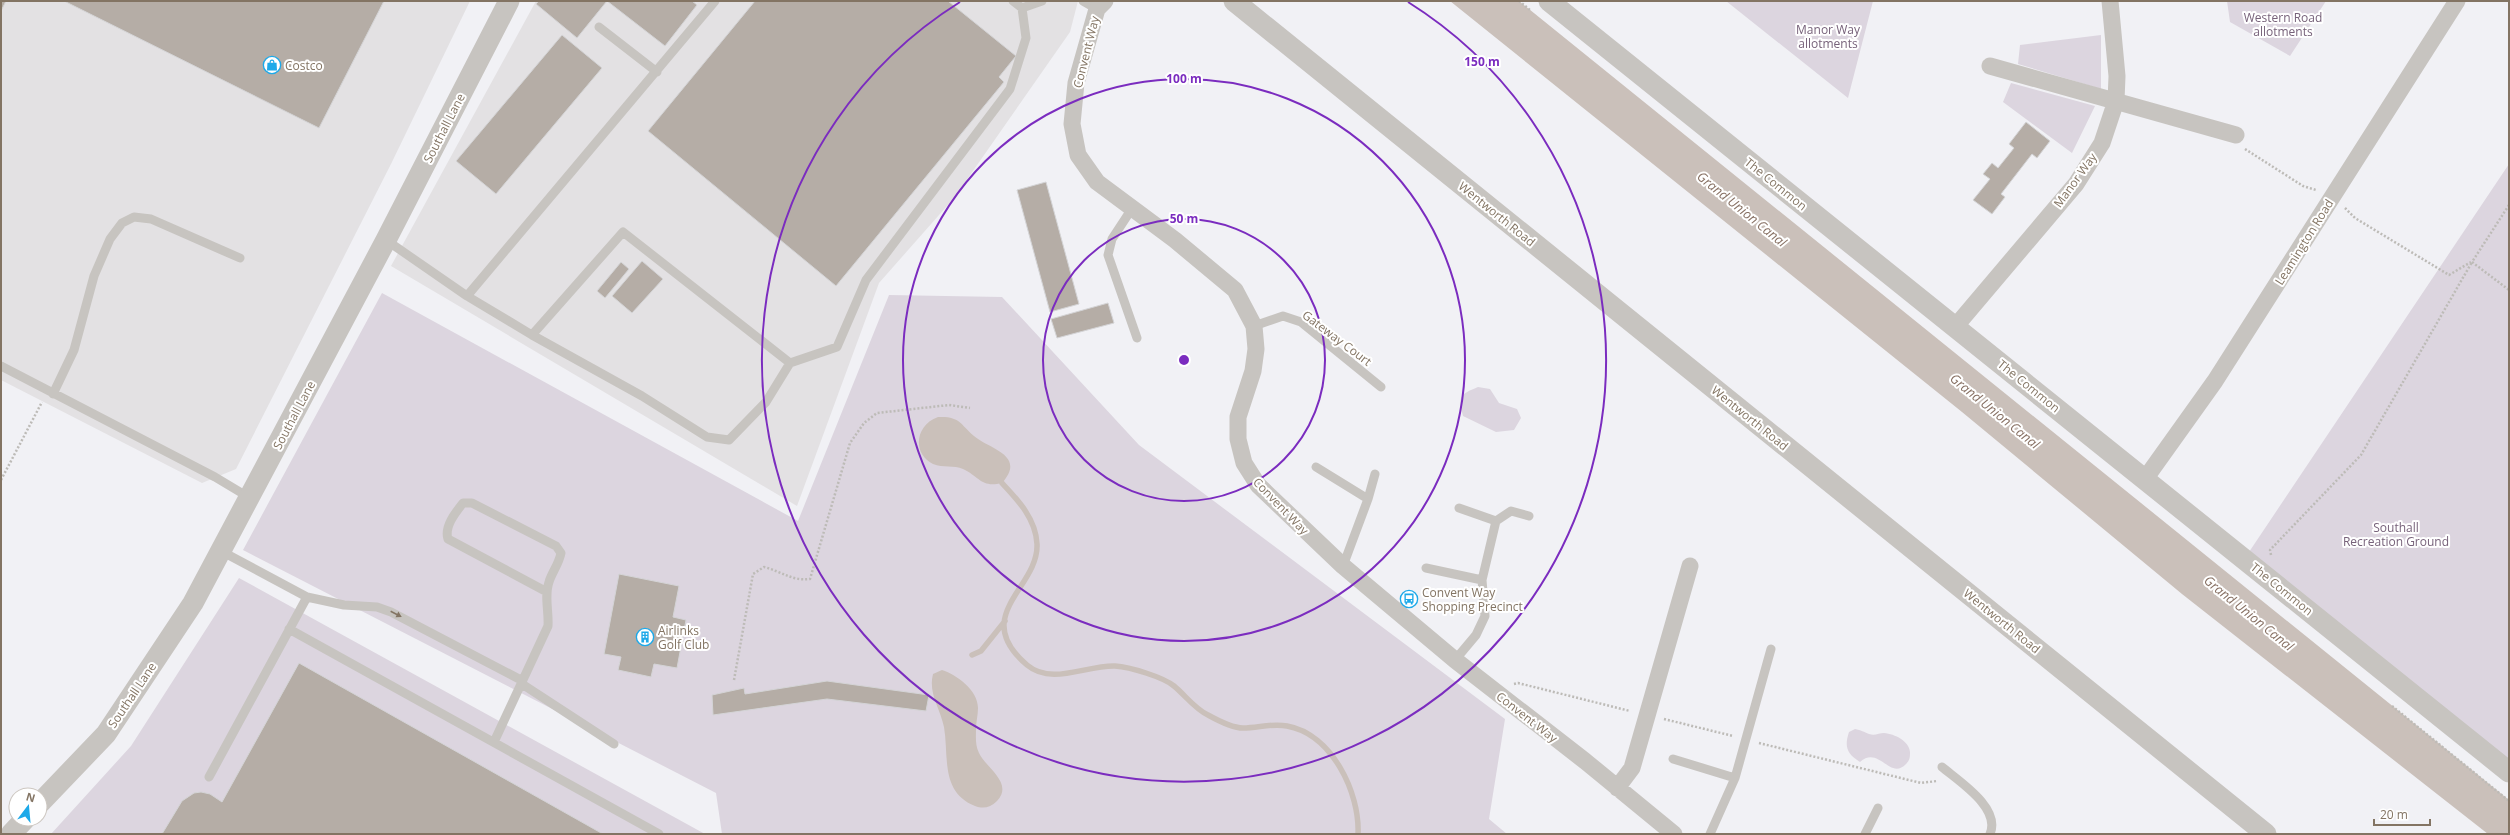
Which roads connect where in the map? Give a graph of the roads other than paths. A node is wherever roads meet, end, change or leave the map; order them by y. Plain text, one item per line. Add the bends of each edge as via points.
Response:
1 (509, 1) edge
2 (715, 1) edge
3 (1013, 1) edge
4 (1042, 1) edge
5 (1234, 1) edge
6 (1549, 1) edge
7 (2110, 1) edge
8 (2457, 1) edge
9 (1025, 4) edge
10 (1095, 4) edge
11 (599, 27) dead end
12 (1990, 66) dead end
13 (657, 72) junction
14 (2116, 101) junction
15 (2236, 135) road end
16 (1131, 210) junction
17 (386, 240) junction
18 (240, 258) dead end
19 (467, 296) junction
20 (1254, 326) junction
21 (1955, 327) junction
22 (532, 335) junction
23 (1137, 338) dead end
24 (790, 364) junction
25 (1, 366) edge
26 (1381, 387) dead end
27 (50, 392) junction
28 (1316, 467) dead end
29 (1375, 474) dead end
30 (2145, 479) junction
31 (250, 498) junction
32 (1368, 499) junction
33 (1459, 508) dead end
34 (1529, 516) dead end
35 (1496, 521) junction
36 (221, 551) junction
37 (1343, 566) junction
38 (1690, 566) dead end
39 (1426, 568) dead end
40 (1482, 580) junction
41 (547, 592) junction
42 (307, 597) junction
43 (289, 629) junction
44 (1771, 648) dead end
45 (1455, 660) junction
46 (521, 680) junction
47 (494, 742) junction
48 (614, 744) dead end
49 (1673, 759) dead end
50 (1942, 767) dead end
51 (2509, 772) edge
52 (209, 777) dead end
53 (1735, 778) junction
54 (1616, 788) junction
55 (48, 795) edge
56 (1878, 808) dead end
57 (659, 834) edge
58 (1674, 834) edge
59 (1710, 834) edge
60 (1865, 834) edge
61 (1990, 834) edge
62 (2266, 834) edge

1 - 17 street, Southall Lane
2 - 13 lane
3 - 9 lane
4 - 9 lane
5 - 62 street, Wentworth Road
6 - 21 street, The Common
7 - 14 street, Manor Way via 2118,76
8 - 30 street, Leamington Road via 2215,381
9 - 24 lane via 1026,38 1010,89 866,280 837,347
10 - 16 street, Convent Way via 1076,83 1072,124 1078,154 1097,182
11 - 13 lane
12 - 14 street
13 - 19 lane
14 - 15 street
14 - 21 street, Manor Way via 2102,143 2076,184
16 - 20 street, Convent Way via 1175,240 1235,290
16 - 23 lane via 1112,240 1108,254
17 - 19 lane
17 - 31 street, Southall Lane
18 - 27 lane via 151,219 134,217 122,223 110,239 94,276 74,350
19 - 22 lane
20 - 26 lane, Gateway Court via 1283,316 1301,322
20 - 37 street, Convent Way via 1256,349 1253,371 1238,417 1238,439 1244,462 1258,485
21 - 30 street, The Common
22 - 24 lane via 642,396 707,437 729,440 766,402
22 - 24 lane via 623,232
25 - 27 lane
27 - 31 lane via 215,477
28 - 32 lane
29 - 32 lane
30 - 51 street, The Common
31 - 36 street, Southall Lane
32 - 37 lane
33 - 35 lane
34 - 35 lane via 1511,511
35 - 40 lane
36 - 42 lane
36 - 55 street, Southall Lane via 188,610 106,734
37 - 45 street, Convent Way
38 - 54 street via 1632,768
39 - 40 lane
40 - 45 lane via 1485,616 1476,635
41 - 41 lane via 561,553 556,546 472,503 463,503 448,526 448,539
41 - 46 lane via 548,626
42 - 43 lane
42 -> 46 lane via 391,612
43 - 47 lane
43 - 52 lane
44 - 53 lane
45 - 54 street, Convent Way
46 - 47 lane
46 - 48 lane via 522,684
47 - 57 lane
49 - 53 lane
50 - 61 lane via 1988,808 1992,817
53 - 59 lane
54 - 58 street, Convent Way
56 - 60 lane

